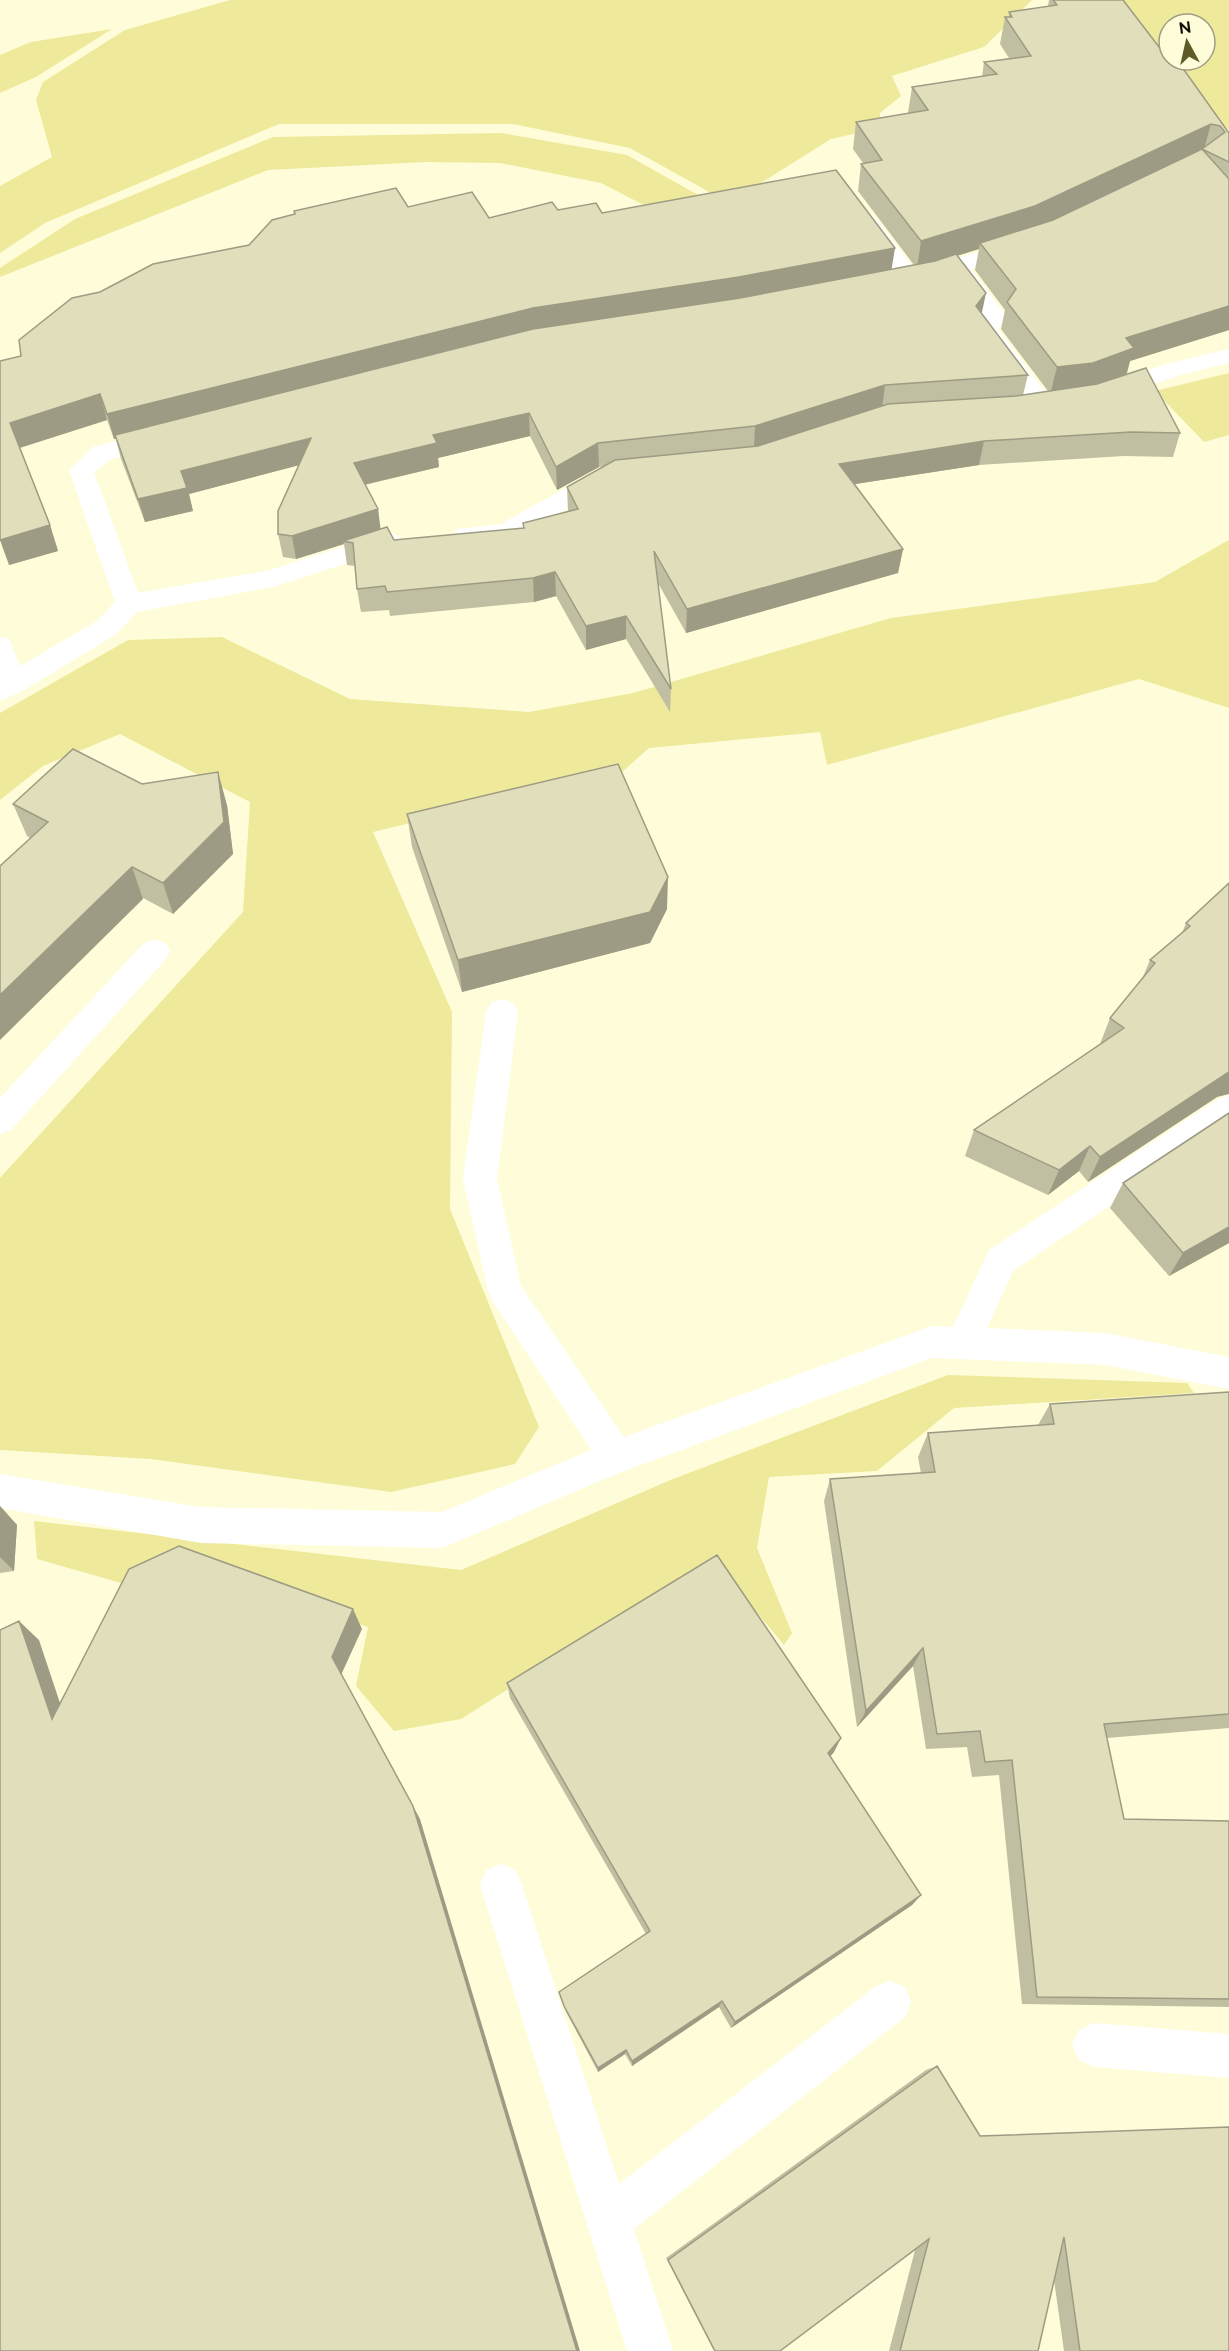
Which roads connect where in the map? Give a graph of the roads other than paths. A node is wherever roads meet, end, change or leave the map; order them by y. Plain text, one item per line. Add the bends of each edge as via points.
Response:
1 (851, 201) edge
2 (1038, 240) edge
3 (958, 267) junction
4 (910, 279) junction
5 (887, 284) edge
6 (1229, 356) edge
7 (182, 433) edge
8 (630, 472) edge
9 (129, 604) junction
10 (0, 646) edge
11 (6, 688) edge
12 (155, 951) dead end
13 (502, 1012) dead end
14 (1229, 1109) edge
15 (0, 1120) edge
16 (963, 1343) junction
17 (1229, 1373) edge
18 (616, 1457) junction
19 (0, 1491) edge
20 (501, 1885) dead end
21 (890, 2002) dead end
22 (1094, 2045) dead end
23 (1229, 2056) edge
24 (608, 2221) junction
25 (650, 2351) edge

1 - 4 street
2 - 3 street
3 - 4 street
3 - 6 street via 996,318 985,328 1055,403
4 - 5 street
7 - 9 street via 102,453 81,470
8 - 9 street via 608,475 506,532 391,540 273,578
9 - 11 street via 106,628
10 - 11 street
12 - 15 street
13 - 18 street via 480,1179 505,1291
14 - 16 street via 1001,1261
16 - 17 street via 1105,1349
16 - 18 street via 932,1342
18 - 19 street via 442,1530 201,1525
20 - 24 street
21 - 24 street
22 - 23 street
24 - 25 street

